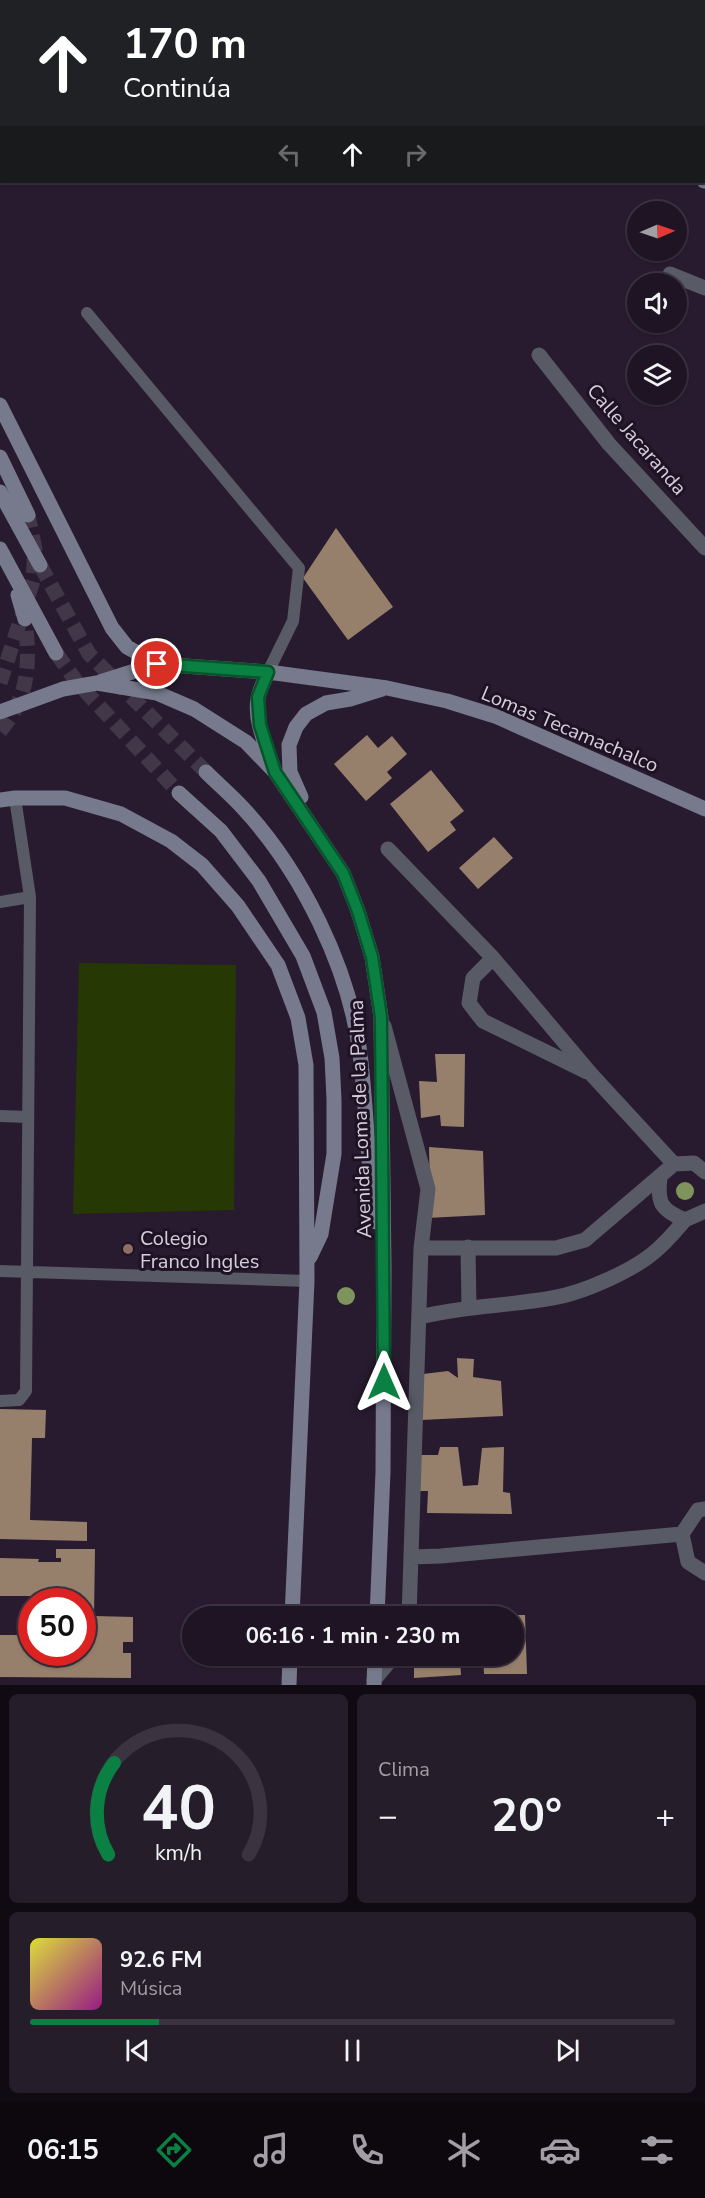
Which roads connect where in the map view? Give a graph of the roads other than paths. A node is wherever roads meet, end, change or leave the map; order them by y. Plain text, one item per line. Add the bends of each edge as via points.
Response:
1 (687, 281) edge
2 (705, 288) edge
3 (87, 313) dead end
4 (539, 355) dead end
5 (0, 405) edge
6 (0, 457) edge
7 (0, 492) edge
8 (27, 514) tunnel mouth
9 (705, 548) edge
10 (0, 549) edge
11 (40, 565) tunnel mouth
12 (11, 569) junction
13 (25, 619) tunnel mouth
14 (56, 653) tunnel mouth
15 (157, 664) junction
16 (268, 672) junction
17 (97, 682) junction
18 (387, 688) junction
19 (0, 712) edge
20 (206, 772) tunnel mouth
21 (275, 772) junction
22 (179, 793) tunnel mouth
23 (7, 799) edge
24 (705, 809) edge
25 (316, 830) junction
26 (388, 849) dead end
27 (30, 897) junction
28 (0, 902) edge
29 (493, 958) junction
30 (381, 1017) junction
31 (592, 1075) junction
32 (0, 1116) edge
33 (27, 1117) junction
34 (675, 1164) junction
35 (705, 1172) edge
36 (660, 1178) junction
37 (705, 1212) edge
38 (685, 1220) junction
39 (468, 1247) junction
40 (421, 1248) junction
41 (307, 1262) junction
42 (384, 1269) junction
43 (0, 1271) edge
44 (26, 1273) junction
45 (307, 1281) junction
46 (469, 1308) junction
47 (420, 1317) junction
48 (0, 1401) edge
49 (705, 1509) edge
50 (682, 1534) junction
51 (412, 1557) junction
52 (705, 1573) edge
53 (292, 1606) edge
54 (377, 1606) edge
55 (410, 1606) edge
56 (290, 1666) edge
57 (375, 1666) edge
58 (387, 1666) edge
59 (374, 1683) edge
60 (289, 1685) edge

1 - 2 street
3 - 16 lane via 299,568 293,621
4 - 9 street, Calle Jacaranda via 609,444
5 - 15 main road via 112,628 127,647
6 - 8 main road
7 - 11 main road
10 - 12 main road
12 - 13 main road
12 - 14 main road
15 - 16 main road, Lomas Tecamachalco
15 - 17 main road, Lomas Tecamachalco
16 - 18 main road, Lomas Tecamachalco
16 - 21 main road via 257,708
17 - 19 main road, Avenida Loma de la Palma via 63,689
17 - 21 main road, Avenida Loma de la Palma via 157,693 195,709 246,742
18 - 24 main road, Lomas Tecamachalco via 495,716
18 - 25 main road via 326,703 306,714 296,727 289,745 290,772
20 - 42 main road via 243,808 286,864 312,907 350,1002 360,1053 371,1192
21 - 25 main road, Avenida Loma de la Palma
22 - 41 main road via 221,831 259,881 303,956 324,1012 332,1058 333,1154 321,1234
23 - 27 lane
23 - 41 main road via 65,798 121,814 171,841 202,865 238,906 278,965 298,1018 306,1065
25 - 30 main road, Avenida Loma de la Palma via 343,873 358,911 372,957
26 - 29 street
27 - 28 lane
27 - 33 lane
29 - 31 street
29 - 31 street via 473,978 469,1003 483,1021
30 - 40 street via 428,1189
30 - 42 main road, Avenida Loma de la Palma
31 - 34 street
32 - 33 lane
33 - 44 lane
34 - 35 street via 694,1163
34 - 36 street
36 - 38 street via 657,1197 667,1213
36 - 39 street via 585,1240 556,1248
37 - 38 street
38 - 46 street via 659,1249 586,1289 553,1298
39 - 40 street
39 - 46 street
40 - 47 street
41 - 45 main road
42 - 54 main road, Avenida Loma de la Palma
43 - 44 lane
44 - 45 lane
44 - 48 lane via 26,1391 19,1400
45 - 53 main road
46 - 47 street
47 - 51 street
49 - 50 street via 698,1510
50 - 51 street
50 - 52 street via 688,1562
51 - 55 street
56 - 60 main road
57 - 59 main road
58 - 59 street

